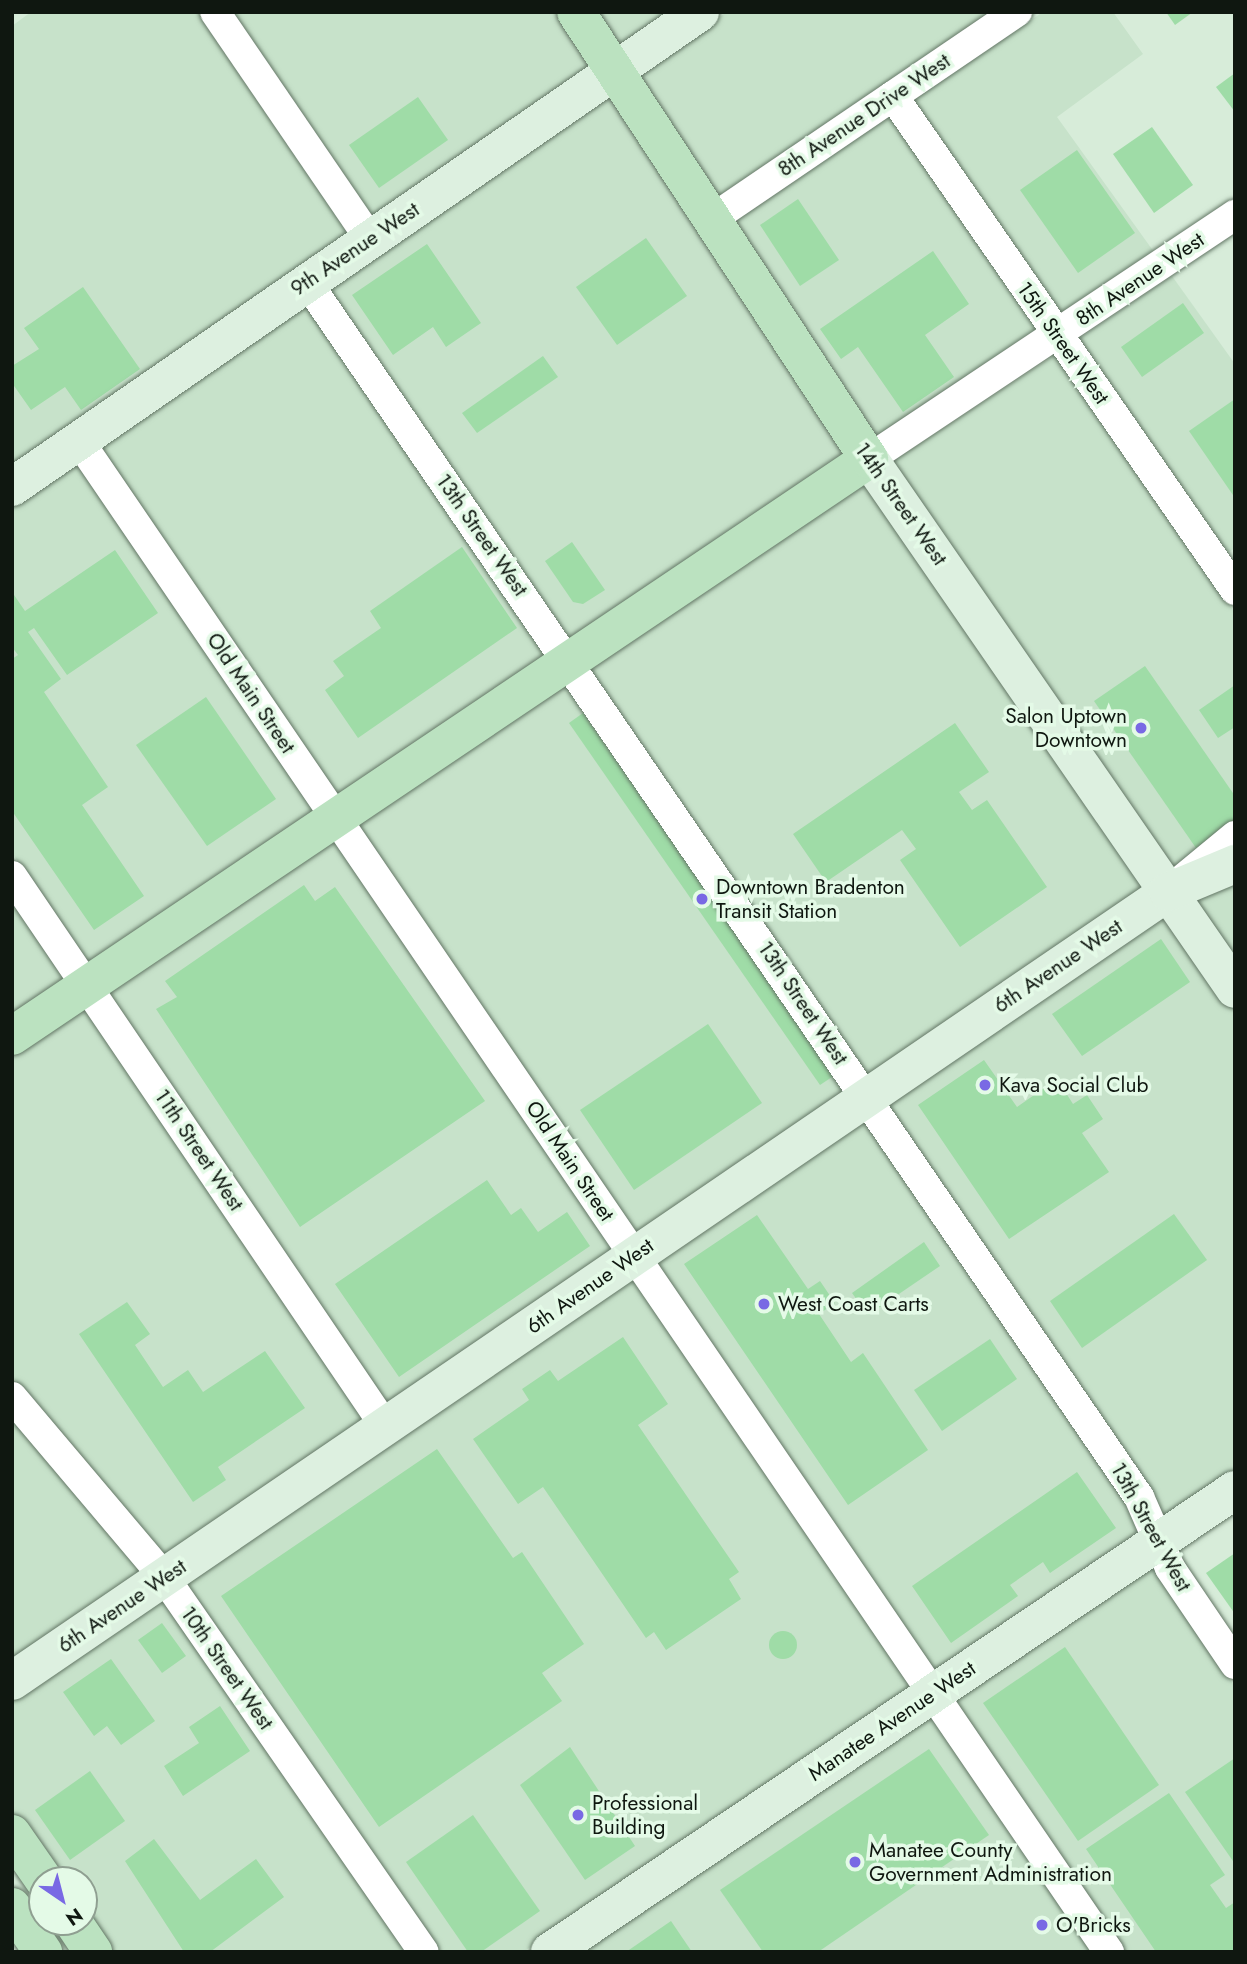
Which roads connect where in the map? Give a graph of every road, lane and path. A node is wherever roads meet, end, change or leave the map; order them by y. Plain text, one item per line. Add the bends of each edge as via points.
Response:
1 (215, 12) edge
2 (576, 12) edge
3 (700, 12) edge
4 (1017, 12) edge
5 (615, 71) junction
6 (893, 96) junction
7 (1235, 215) edge
8 (712, 219) junction
9 (370, 239) junction
10 (307, 282) junction
11 (1058, 336) junction
12 (79, 440) junction
13 (869, 459) junction
14 (12, 487) edge
15 (1231, 576) edge
16 (569, 661) junction
17 (336, 817) junction
18 (1235, 836) edge
19 (1235, 864) edge
20 (12, 876) edge
21 (1168, 892) junction
22 (88, 985) junction
23 (1235, 989) edge
24 (12, 1036) edge
25 (866, 1097) junction
26 (634, 1255) junction
27 (12, 1397) edge
28 (385, 1426) junction
29 (1235, 1490) edge
30 (1158, 1542) junction
31 (164, 1577) junction
32 (1235, 1664) edge
33 (12, 1681) edge
34 (932, 1694) junction
35 (12, 1835) edge
36 (34, 1866) edge
37 (12, 1907) edge
38 (82, 1936) edge
39 (43, 1952) edge
40 (93, 1952) edge
41 (424, 1952) edge
42 (550, 1952) edge
43 (1109, 1952) edge

1 - 9 street
2 - 5 main road, 14th Street West
3 - 5 main road, 9th Avenue West
4 - 6 street, 8th Avenue Drive West
5 - 8 main road, 14th Street West
5 - 9 main road, 9th Avenue West
6 - 8 street, 8th Avenue Drive West
6 - 11 street, 15th Street West
7 - 11 street, 8th Avenue West
8 - 13 main road, 14th Street West
9 - 10 main road, 9th Avenue West
10 - 12 main road, 9th Avenue West
10 - 16 street, 13th Street West
11 - 13 street, 8th Avenue West
11 - 15 street, 15th Street West
12 - 14 main road, 9th Avenue West
12 - 17 street, Old Main Street
13 - 16 main road
13 - 21 main road, 14th Street West
16 - 17 main road
16 - 25 street, 13th Street West
17 - 22 main road
17 - 26 street, Old Main Street
18 - 21 street, 6th Avenue West
19 - 21 main road, 6th Avenue West
20 - 22 street, 11th Street West
21 - 23 main road, 14th Street West
21 - 25 main road, 6th Avenue West
22 - 24 main road
22 - 28 street, 11th Street West
25 - 26 main road, 6th Avenue West
25 - 30 street, 13th Street West via 1139,1497
26 - 28 main road, 6th Avenue West
26 - 34 street, Old Main Street
27 - 31 street, 10th Street West
28 - 31 main road, 6th Avenue West
29 - 30 main road, Manatee Avenue West
30 - 32 street, 13th Street West
30 - 34 main road, Manatee Avenue West
31 - 33 main road, 6th Avenue West
31 - 41 street, 10th Street West
34 - 42 main road, Manatee Avenue West
34 - 43 street, Old Main Street
35 - 36 main road
37 - 39 main road
38 - 40 main road

